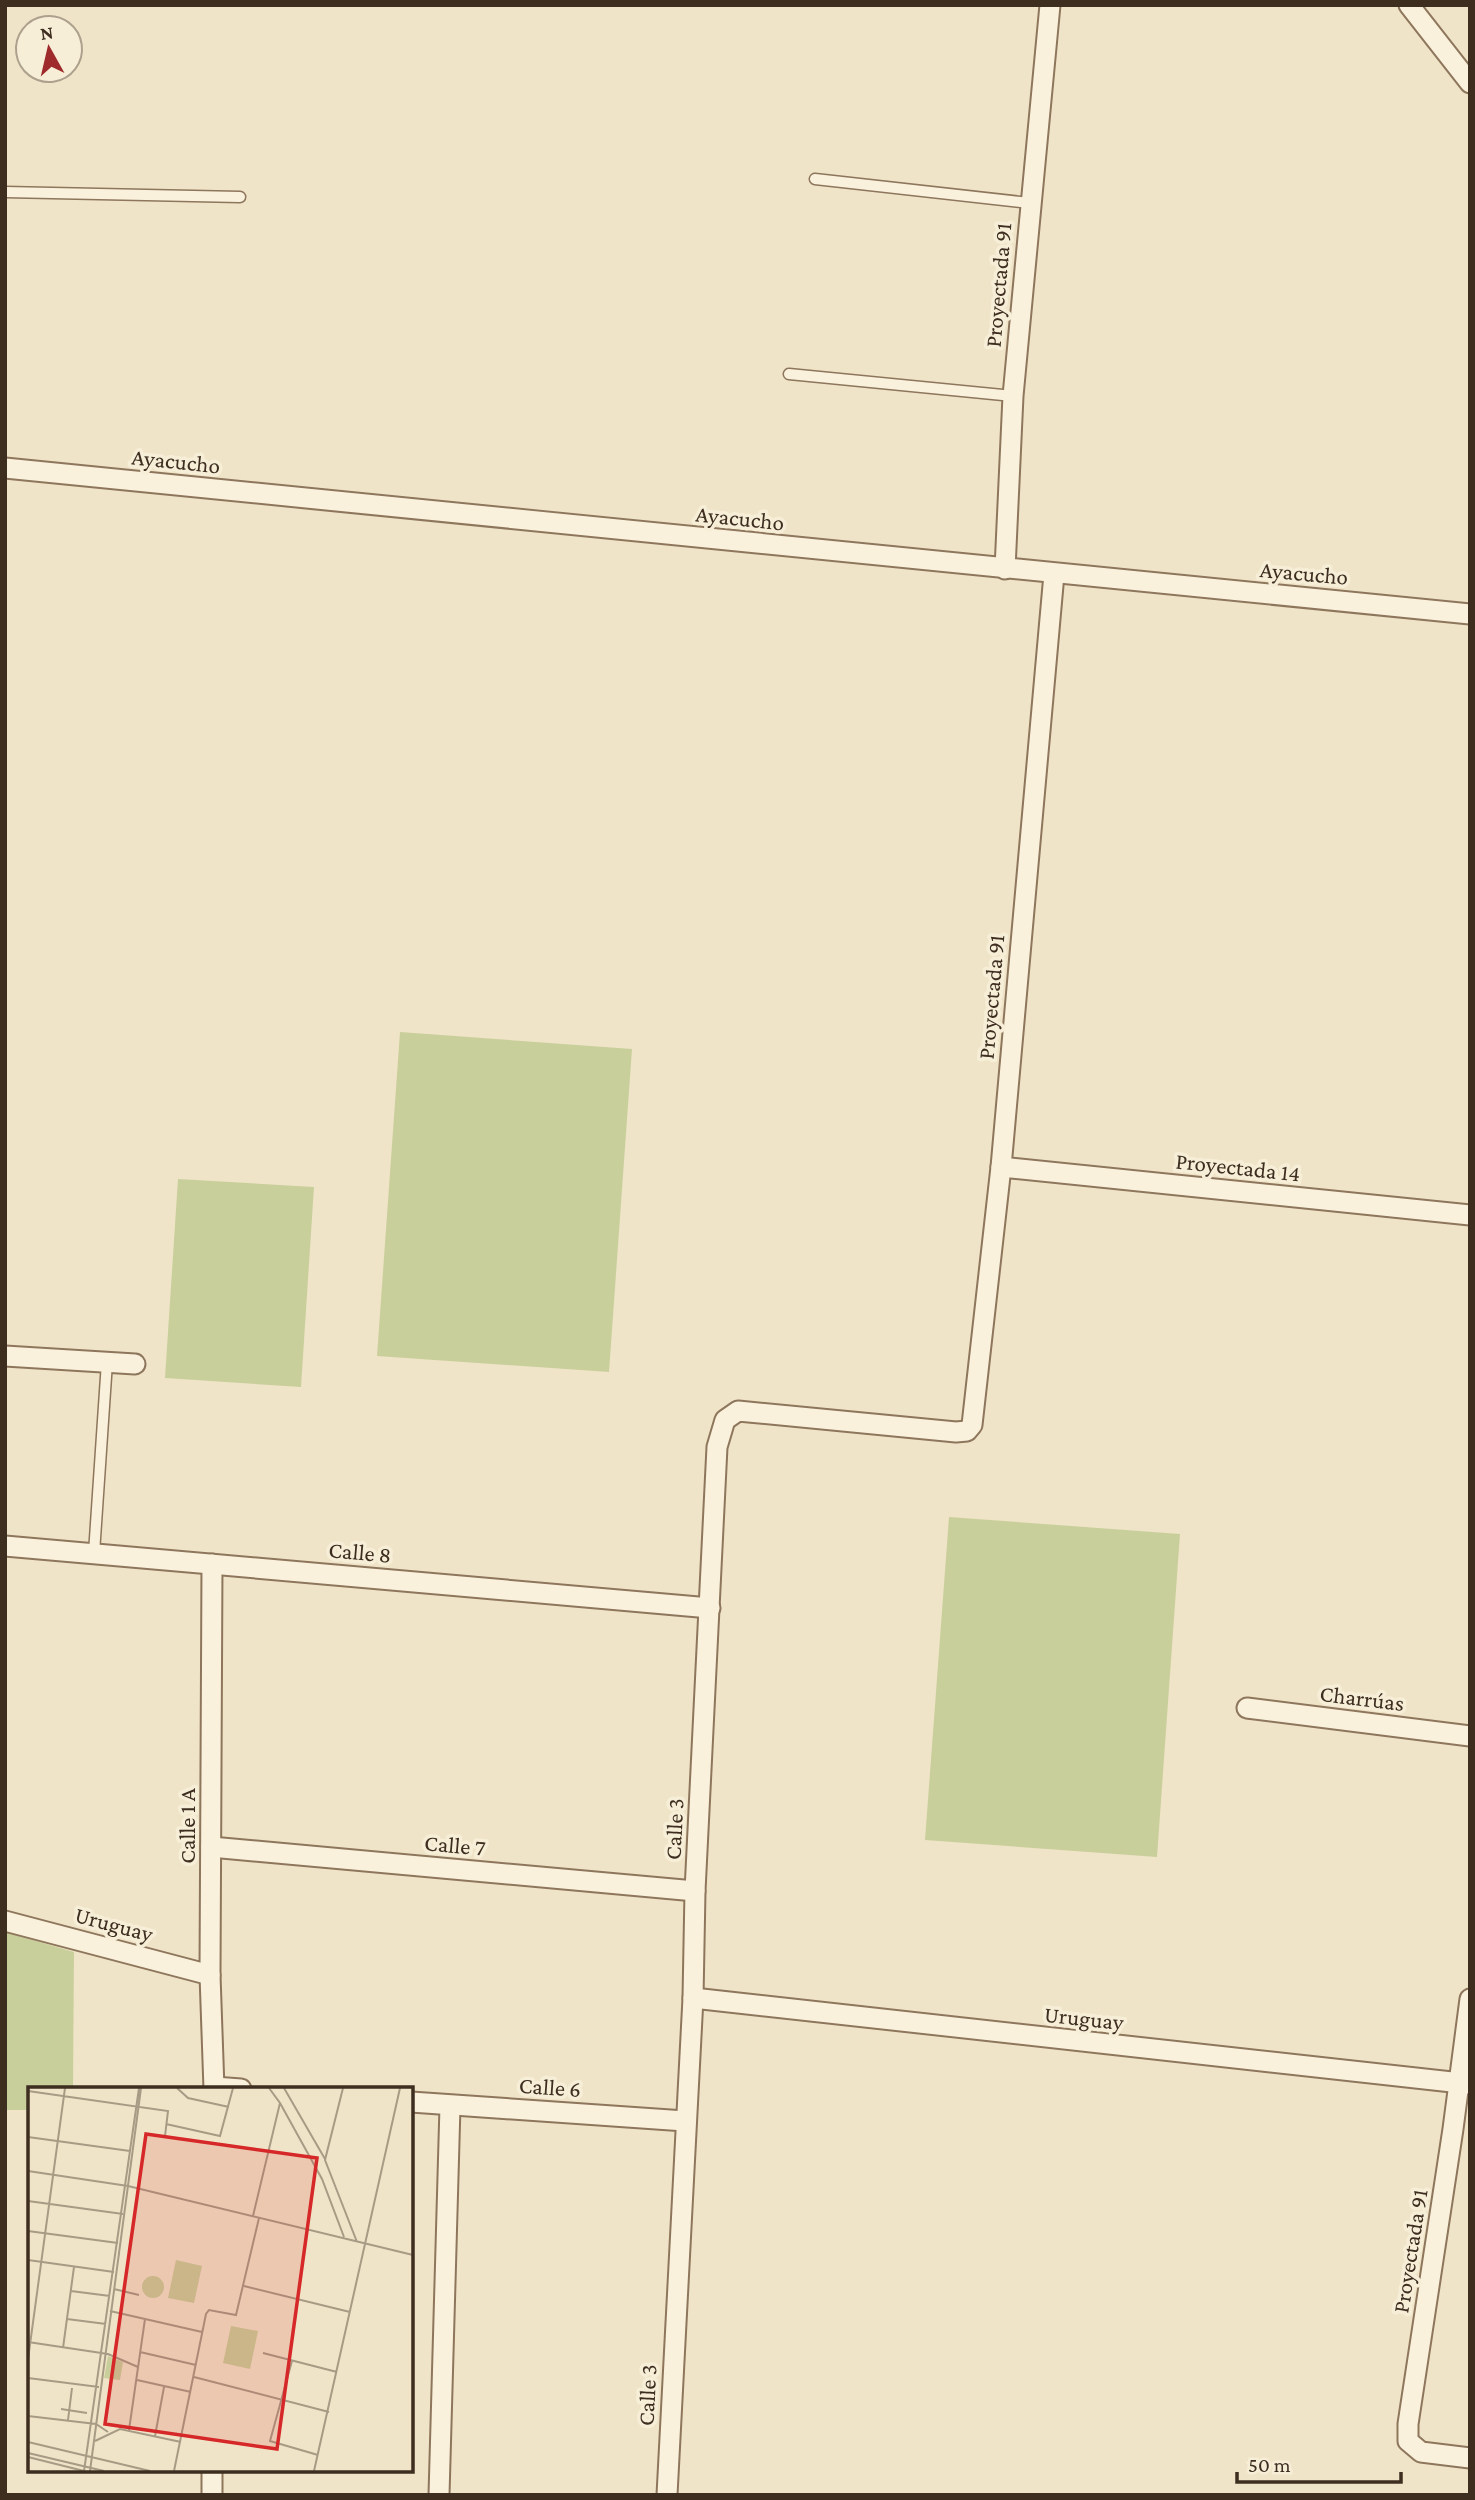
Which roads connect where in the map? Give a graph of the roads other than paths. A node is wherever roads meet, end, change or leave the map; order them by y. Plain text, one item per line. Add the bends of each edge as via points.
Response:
1 (1050, 5) edge
2 (1409, 5) edge
3 (1470, 83) edge
4 (815, 179) dead end
5 (5, 192) edge
6 (240, 197) dead end
7 (1030, 203) junction
8 (789, 374) dead end
9 (1013, 396) junction
10 (5, 468) edge
11 (1005, 569) junction
12 (1054, 574) junction
13 (1470, 614) edge
14 (1000, 1167) junction
15 (1470, 1215) edge
16 (5, 1356) edge
17 (107, 1362) junction
18 (135, 1363) dead end
19 (972, 1425) joint
20 (5, 1546) edge
21 (94, 1553) junction
22 (212, 1563) junction
23 (710, 1608) junction
24 (1247, 1708) dead end
25 (1470, 1736) edge
26 (211, 1847) junction
27 (695, 1891) junction
28 (5, 1920) edge
29 (210, 1975) junction
30 (692, 1998) junction
31 (1470, 1999) edge
32 (1464, 2084) edge
33 (214, 2087) edge
34 (413, 2102) edge
35 (450, 2106) junction
36 (685, 2120) junction
37 (1470, 2458) edge
38 (212, 2472) edge
39 (212, 2495) edge
40 (439, 2495) edge
41 (667, 2495) edge

1 - 7 street, Proyectada 91
2 - 3 street
4 - 7 lane
5 - 6 lane
7 - 9 street, Proyectada 91
8 - 9 lane
9 - 11 street, Proyectada 91
10 - 11 street, Ayacucho
11 - 12 street, Ayacucho
12 - 13 street, Ayacucho
12 - 14 street, Proyectada 91
14 - 15 street, Proyectada 14
14 - 19 street, Proyectada 91
16 - 17 street
17 - 18 street
17 - 21 lane
19 - 23 street, Calle 3 via 956,1432 738,1411 725,1420 717,1447
20 - 21 street, Calle 8
21 - 22 street, Calle 8
22 - 23 street, Calle 8
22 - 26 street, Calle 1 A
23 - 27 street, Calle 3
24 - 25 street, Charrúas
26 - 27 street, Calle 7
26 - 29 street, Calle 1 A
27 - 30 street, Calle 3
28 - 29 street, Uruguay
29 - 33 street, Calle 1 A
30 - 32 street, Uruguay
30 - 36 street, Calle 3
31 - 32 street, Proyectada 91
32 - 37 street, Proyectada 91 via 1408,2441 1421,2452
34 - 35 street, Calle 6
35 - 36 street, Calle 6
35 - 40 street
36 - 41 street, Calle 3
38 - 39 street

